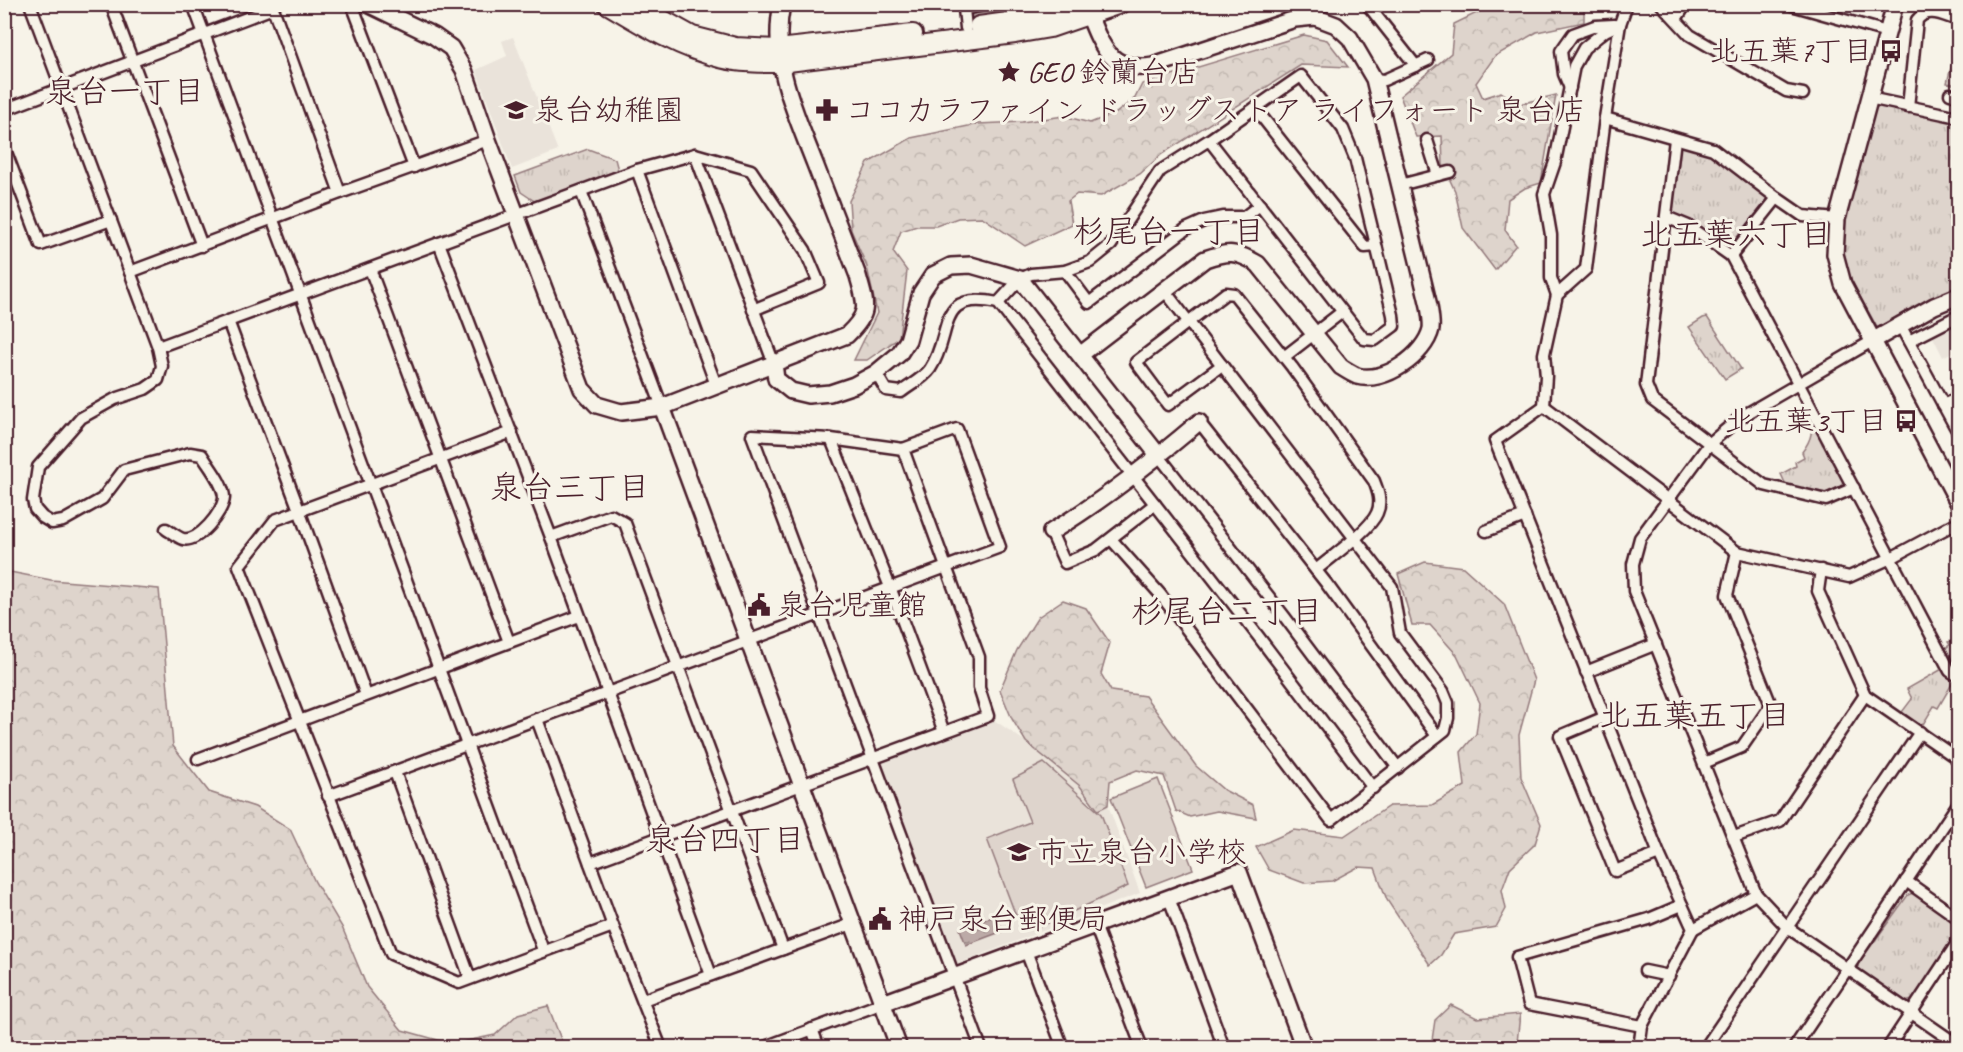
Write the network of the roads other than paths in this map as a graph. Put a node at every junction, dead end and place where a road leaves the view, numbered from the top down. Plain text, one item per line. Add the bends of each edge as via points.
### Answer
1 (30, 4) edge
2 (111, 4) edge
3 (192, 4) edge
4 (352, 4) edge
5 (368, 4) edge
6 (607, 4) edge
7 (634, 4) edge
8 (782, 4) edge
9 (990, 4) edge
10 (1120, 4) edge
11 (1367, 4) edge
12 (1627, 4) edge
13 (1661, 4) edge
14 (1686, 4) edge
15 (1788, 4) edge
16 (1895, 4) edge
17 (1085, 10) edge
18 (1315, 11) edge
19 (1676, 19) junction
20 (1959, 20) edge
21 (1620, 24) junction
22 (966, 28) junction
23 (1887, 32) junction
24 (204, 35) junction
25 (779, 56) junction
26 (1428, 60) dead end
27 (132, 62) junction
28 (1416, 66) junction
29 (1374, 79) junction
30 (62, 88) junction
31 (1570, 88) junction
32 (1803, 94) dead end
33 (1869, 98) junction
34 (1908, 106) junction
35 (1255, 108) junction
36 (4, 110) edge
37 (1605, 117) junction
38 (1959, 117) edge
39 (1675, 139) junction
40 (488, 140) junction
41 (1209, 140) junction
42 (1427, 140) dead end
43 (4, 147) edge
44 (695, 154) junction
45 (414, 167) junction
46 (637, 170) junction
47 (9, 171) edge
48 (1450, 172) dead end
49 (1438, 175) junction
50 (1400, 185) junction
51 (580, 191) junction
52 (340, 193) junction
53 (1777, 198) junction
54 (1260, 205) junction
55 (517, 214) junction
56 (1666, 217) junction
57 (1837, 219) junction
58 (111, 220) junction
59 (272, 220) junction
60 (439, 243) junction
61 (202, 246) junction
62 (1376, 246) junction
63 (1731, 256) junction
64 (370, 268) junction
65 (1065, 271) junction
66 (130, 272) junction
67 (1020, 279) junction
68 (1165, 291) junction
69 (300, 295) junction
70 (1557, 295) junction
71 (1959, 296) edge
72 (998, 303) junction
73 (753, 310) junction
74 (1342, 312) junction
75 (1959, 316) edge
76 (228, 321) junction
77 (1188, 321) junction
78 (1900, 325) junction
79 (1314, 334) junction
80 (1874, 340) junction
81 (1909, 341) junction
82 (158, 347) junction
83 (1080, 355) junction
84 (1284, 357) junction
85 (774, 364) junction
86 (1222, 365) junction
87 (876, 373) junction
88 (716, 385) junction
89 (1799, 385) junction
90 (1959, 398) edge
91 (1943, 405) junction
92 (662, 406) junction
93 (1544, 406) junction
94 (1199, 422) joint
95 (512, 432) junction
96 (1959, 432) edge
97 (831, 439) junction
98 (1710, 443) junction
99 (903, 449) junction
100 (1158, 456) junction
101 (441, 459) junction
102 (1133, 476) junction
103 (369, 485) junction
104 (1854, 488) junction
105 (1668, 500) junction
106 (1959, 502) edge
107 (1155, 504) junction
108 (299, 510) junction
109 (1525, 516) junction
110 (1959, 522) edge
111 (166, 529) dead end
112 (1486, 531) dead end
113 (1051, 532) joint
114 (551, 537) junction
115 (1354, 538) junction
116 (1111, 539) junction
117 (1737, 552) junction
118 (1891, 558) junction
119 (945, 567) junction
120 (1316, 570) junction
121 (1821, 570) junction
122 (890, 587) junction
123 (818, 614) junction
124 (579, 616) junction
125 (748, 640) junction
126 (509, 642) junction
127 (1656, 644) junction
128 (678, 665) junction
129 (437, 669) junction
130 (1586, 672) junction
131 (1959, 676) edge
132 (608, 692) junction
133 (366, 695) junction
134 (1865, 695) junction
135 (1605, 717) junction
136 (537, 719) junction
137 (298, 721) junction
138 (944, 732) junction
139 (1920, 732) junction
140 (1437, 736) junction
141 (466, 745) junction
142 (198, 759) dead end
143 (873, 759) junction
144 (1959, 759) edge
145 (1704, 763) junction
146 (1398, 768) junction
147 (395, 772) junction
148 (802, 784) junction
149 (1373, 788) junction
150 (328, 796) junction
151 (1959, 804) edge
152 (732, 810) junction
153 (661, 836) junction
154 (1734, 837) junction
155 (1659, 854) junction
156 (590, 864) junction
157 (1906, 881) junction
158 (1756, 894) junction
159 (1169, 898) junction
160 (1682, 905) junction
161 (1959, 918) edge
162 (852, 924) junction
163 (1095, 925) junction
164 (613, 926) junction
165 (1787, 927) junction
166 (1693, 929) junction
167 (1957, 948) edge
168 (783, 949) junction
169 (543, 950) junction
170 (1026, 951) junction
171 (1847, 969) junction
172 (1646, 971) dead end
173 (711, 975) junction
174 (1669, 976) junction
175 (955, 977) junction
176 (470, 978) junction
177 (643, 1000) junction
178 (883, 1003) junction
179 (1911, 1012) junction
180 (1642, 1026) junction
181 (812, 1029) junction
182 (1954, 1044) edge
183 (661, 1047) edge
184 (762, 1047) edge
185 (819, 1047) edge
186 (899, 1047) edge
187 (981, 1047) edge
188 (1063, 1047) edge
189 (1142, 1047) edge
190 (1224, 1047) edge
191 (1304, 1047) edge
192 (1639, 1047) edge
193 (1705, 1047) edge
194 (1794, 1047) edge
195 (1888, 1047) edge

1 - 30 street
2 - 27 street
3 - 24 street
4 - 45 street
5 - 40 street via 451,48 464,70
6 - 25 main road via 667,39 719,58 746,62
7 - 25 main road via 692,36
8 - 25 street
9 - 22 street via 964,9
10 - 17 main road
11 - 28 street
12 - 21 street
13 - 19 street
14 - 19 street
15 - 23 street
16 - 23 street
17 - 18 street via 1108,54 1136,69
17 - 22 main road
17 - 25 main road via 1050,28 1015,34
18 - 29 street via 1350,38
19 - 32 street via 1690,35 1786,91
20 - 34 street via 1929,12 1917,20
21 - 31 street via 1584,48 1574,66
21 - 31 street via 1595,26 1573,34 1561,51
21 - 37 street
22 - 25 main road
23 - 33 street
24 - 27 street
24 - 52 street via 273,8
24 - 59 street
25 - 85 street via 785,85 866,305 859,323 847,335
26 - 28 street
27 - 30 street
27 - 61 street
28 - 29 street via 1384,80
29 - 50 street
30 - 36 street
30 - 58 street
31 - 70 street via 1555,162 1544,194 1551,234 1551,278
33 - 34 street
33 - 57 street
34 - 38 street
35 - 41 street
35 - 62 street via 1365,247
35 - 62 street via 1301,76 1343,129 1355,158
37 - 39 street
37 - 70 street via 1586,269
39 - 53 street via 1713,149
39 - 56 street
40 - 45 street
40 - 55 street
41 - 54 street
41 - 65 street via 1160,171 1111,245 1090,262
42 - 49 street
43 - 47 street
44 - 46 street
44 - 73 street
44 - 73 street via 752,170 805,250 819,283
45 - 52 street
46 - 51 street
46 - 88 street
47 - 58 street via 41,245
48 - 49 street
49 - 50 street
50 - 79 street via 1429,306 1431,328 1424,343 1394,370 1376,377 1358,376 1341,367
51 - 55 street
51 - 92 street
52 - 59 street
53 - 57 street via 1803,216
53 - 63 street
54 - 65 street via 1244,217 1223,217 1186,229 1089,303
54 - 74 street
55 - 60 street
55 - 92 street via 582,389 597,405 621,412
56 - 63 street via 1688,225
56 - 98 street via 1646,385 1652,400
57 - 80 street via 1835,254 1843,284
58 - 66 street
59 - 61 street
59 - 69 street
60 - 64 street
60 - 95 street
61 - 66 street
62 - 74 street via 1394,326 1375,340 1364,339
63 - 89 street
64 - 69 street
64 - 101 street
65 - 67 street
66 - 82 street
67 - 72 street
67 - 83 street
67 - 87 street via 971,266 951,266 933,276 921,293 908,340 899,354
68 - 77 street
68 - 79 street via 1205,259 1222,253 1242,254 1258,264
68 - 83 street
69 - 76 street
69 - 103 street
70 - 93 street via 1544,354
71 - 78 street
72 - 87 street via 977,298 960,305 948,317 939,352 929,371 901,392 886,390
72 - 102 street
73 - 85 street
74 - 79 street
75 - 81 street
76 - 82 street
76 - 108 street
77 - 84 street via 1226,293 1234,294
77 - 86 street
77 - 86 street via 1136,363 1168,405
78 - 80 street
78 - 81 street
79 - 84 street
80 - 89 street
80 - 106 street
81 - 91 street
82 - 111 street via 162,366 158,380 81,418 38,467 33,500 42,517 52,522 63,521 102,499 124,470 190,453 202,456 221,486 221,508 194,538 183,539
83 - 100 street
84 - 115 street via 1379,493 1378,513
85 - 87 street via 776,379 791,392 808,395 854,386
85 - 88 street
86 - 115 street
88 - 92 street
89 - 98 street via 1741,417
89 - 104 street
90 - 91 street
91 - 96 street
92 - 125 street
93 - 105 street
93 - 109 street via 1495,441
94 - 100 street
94 - 120 street
95 - 101 street
95 - 114 street
97 - 99 street
97 - 122 street
97 - 123 street via 752,435
98 - 104 street via 1764,485 1826,500
98 - 105 street
99 - 119 street
99 - 119 street via 957,429 1000,547
100 - 102 street
100 - 146 street
101 - 103 street
101 - 126 street
102 - 107 street
102 - 113 street
103 - 108 street
103 - 129 street
104 - 118 street
105 - 117 street
105 - 127 street via 1640,538 1633,564 1634,591
107 - 116 street
107 - 149 street
108 - 133 street
108 - 137 street via 275,520 239,566
109 - 112 street
109 - 130 street
110 - 118 street
113 - 116 street via 1065,563
114 - 124 street
114 - 128 street via 611,515 625,523
115 - 120 street
115 - 140 street via 1392,587 1400,633 1448,703 1445,730
116 - 149 street via 1160,594 1331,820
117 - 121 street
117 - 145 street via 1727,595 1771,705 1742,747
118 - 121 street via 1849,577
118 - 131 street via 1950,671
119 - 122 street
119 - 138 street via 979,657 979,688 988,716
120 - 140 street
121 - 134 street via 1818,591
122 - 123 street
122 - 138 street
123 - 125 street
123 - 143 street
124 - 126 street
124 - 132 street
125 - 128 street
125 - 148 street
126 - 129 street
127 - 130 street
127 - 145 street
128 - 132 street
128 - 152 street
129 - 133 street
129 - 141 street
130 - 135 street
132 - 136 street
132 - 153 street
133 - 137 street
134 - 139 street
134 - 154 street via 1780,820
135 - 155 street
135 - 155 street via 1560,736 1615,871
136 - 141 street
136 - 156 street
137 - 142 street
137 - 150 street
138 - 143 street
139 - 144 street
139 - 165 street
140 - 146 street
141 - 147 street
141 - 169 street
143 - 148 street
143 - 175 street
145 - 154 street
146 - 149 street
147 - 150 street
147 - 176 street
148 - 152 street
148 - 162 street
150 - 176 street via 391,954 459,982
151 - 157 street
152 - 153 street
152 - 168 street
153 - 156 street
153 - 173 street
154 - 158 street
155 - 160 street
156 - 164 street
157 - 161 street
157 - 171 street
158 - 165 street
158 - 166 street
159 - 163 street
159 - 190 street
159 - 191 street via 1239,872
160 - 166 street
160 - 180 street via 1649,919 1516,957 1529,1004
162 - 168 street
162 - 178 street
163 - 170 street
163 - 189 street
164 - 169 street
164 - 177 street
165 - 171 street
165 - 193 street
166 - 174 street
167 - 179 street
168 - 173 street
169 - 176 street
170 - 175 street
170 - 188 street
171 - 179 street
171 - 194 street
172 - 174 street
173 - 177 street
174 - 180 street
175 - 178 street
175 - 187 street
177 - 183 street
178 - 181 street
178 - 186 street
179 - 182 street
179 - 195 street
180 - 192 street
181 - 184 street
181 - 185 street

